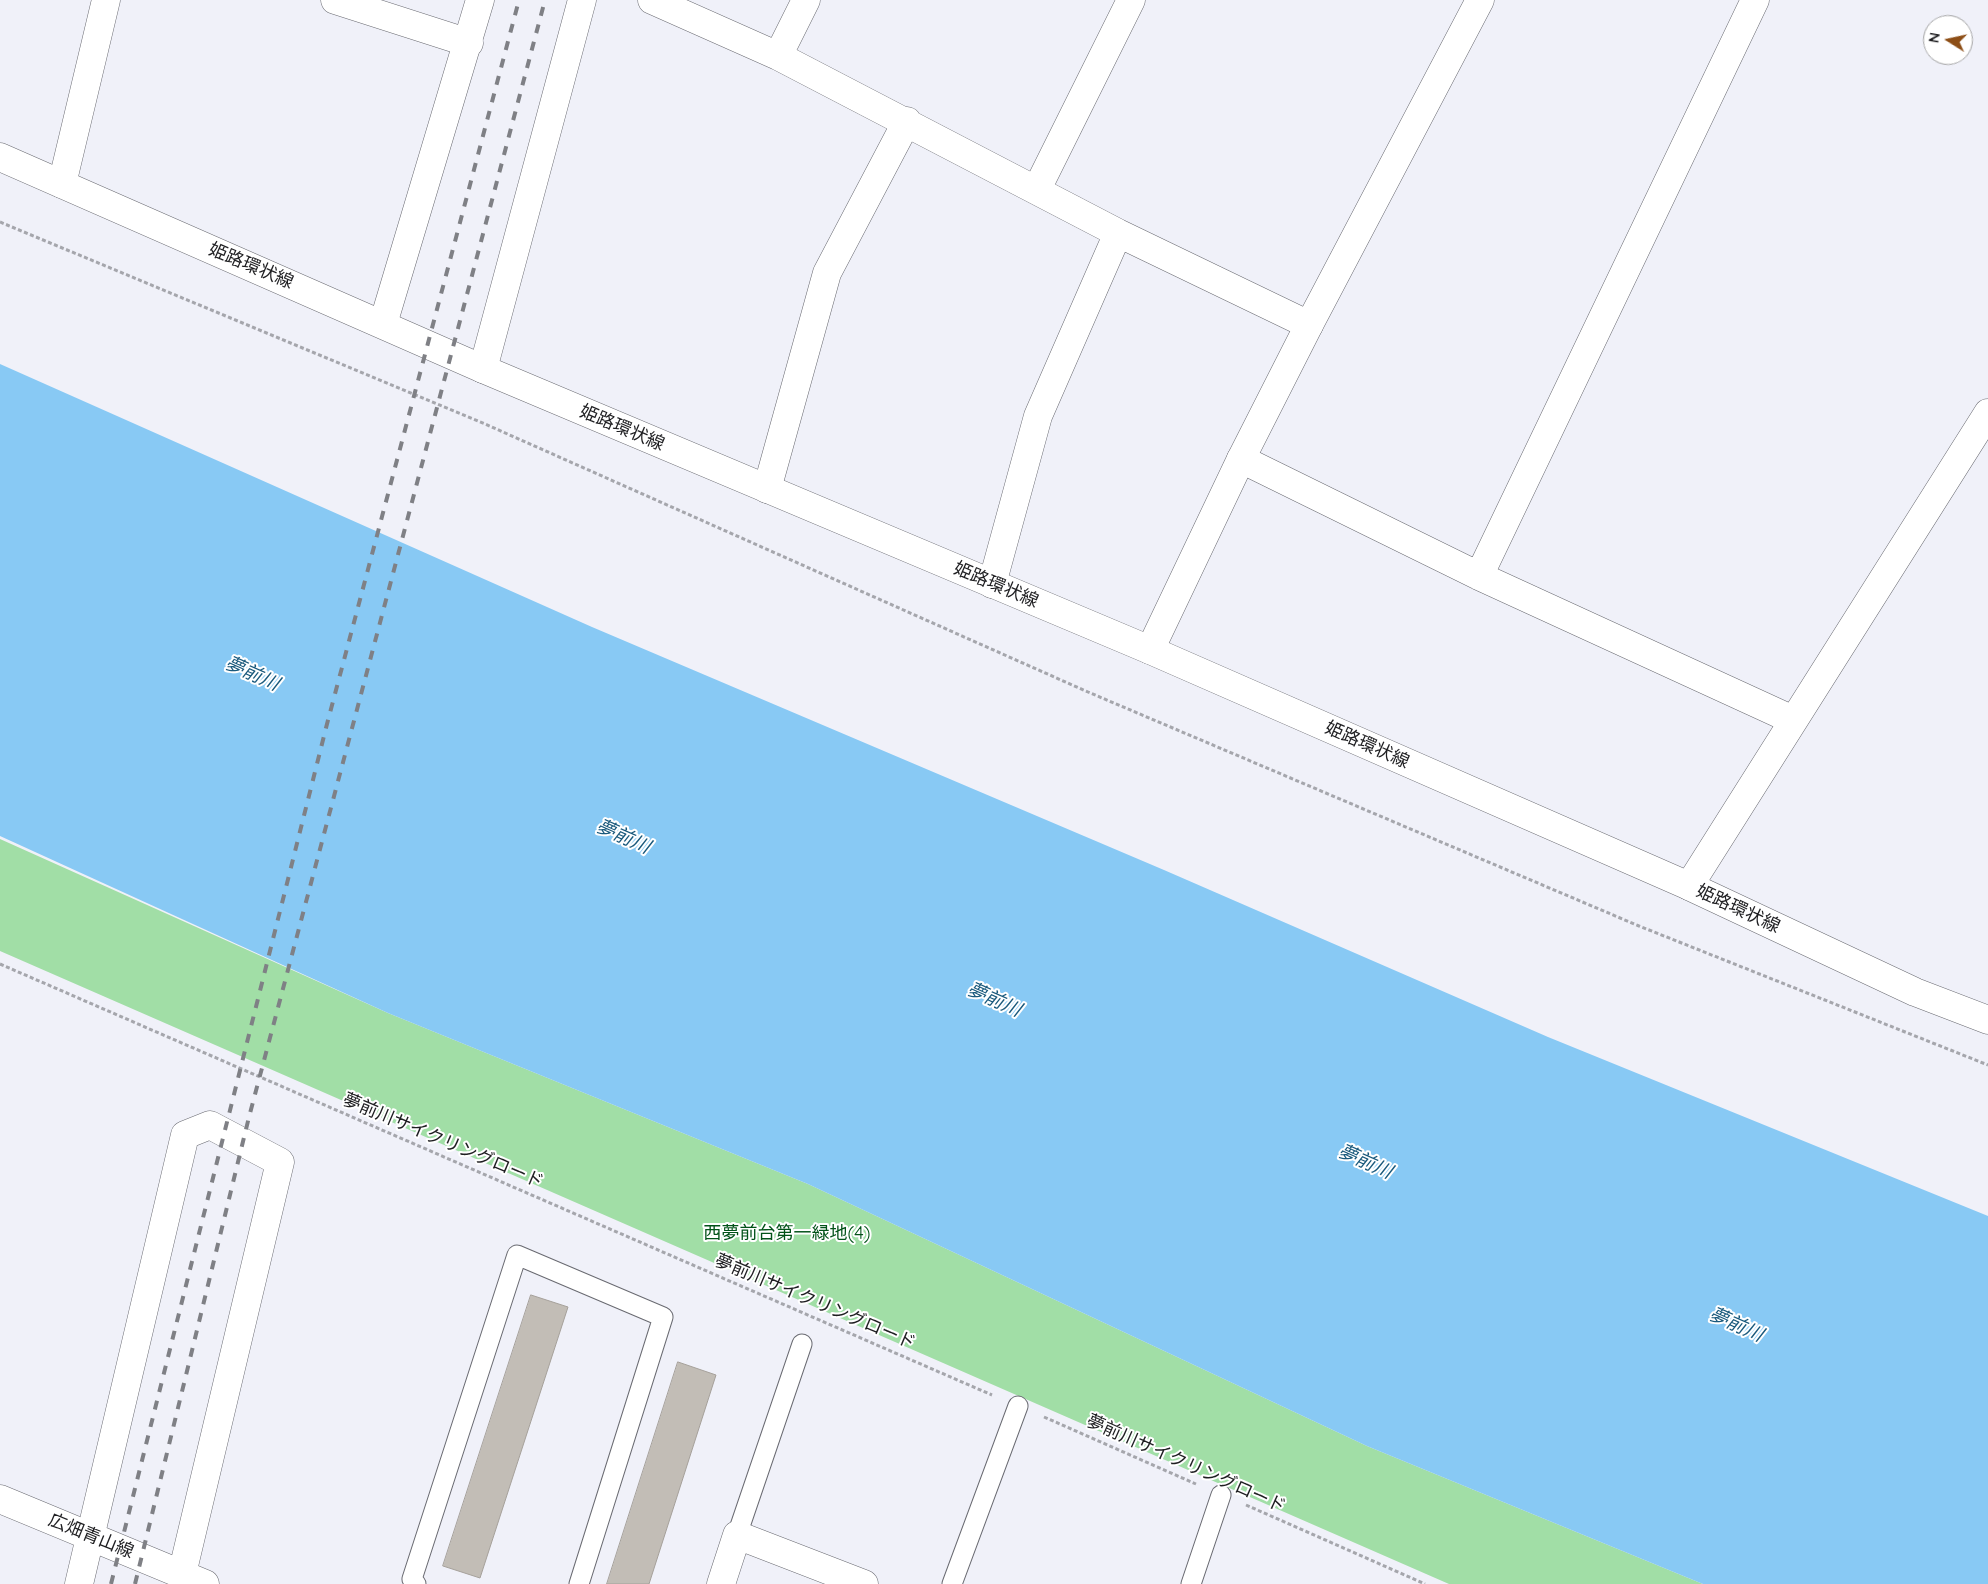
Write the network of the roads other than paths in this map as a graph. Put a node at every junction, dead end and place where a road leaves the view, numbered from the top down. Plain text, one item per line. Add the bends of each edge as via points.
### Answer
1 (106, 0) edge
2 (335, 0) edge
3 (480, 0) edge
4 (582, 0) edge
5 (652, 0) edge
6 (806, 0) edge
7 (1131, 0) edge
8 (1480, 0) edge
9 (1755, 0) edge
10 (469, 43) junction
11 (778, 56) junction
12 (907, 121) junction
13 (0, 157) edge
14 (62, 184) junction
15 (1037, 189) junction
16 (1118, 233) junction
17 (383, 324) junction
18 (1309, 325) junction
19 (483, 368) junction
20 (1988, 413) edge
21 (1241, 459) junction
22 (767, 489) junction
23 (1479, 576) junction
24 (992, 584) junction
25 (1150, 650) junction
26 (1793, 720) junction
27 (1689, 886) junction
28 (1988, 1020) edge
29 (802, 1344) dead end
30 (1018, 1406) road end
31 (1221, 1495) road end
32 (0, 1499) edge
33 (737, 1535) junction
34 (89, 1536) junction
35 (189, 1580) edge
36 (78, 1584) edge
37 (416, 1584) edge
38 (578, 1584) edge
39 (721, 1584) edge
40 (864, 1584) edge
41 (952, 1584) edge
42 (1191, 1584) edge

1 - 14 street
2 - 10 street
3 - 10 street
4 - 19 street
5 - 11 street
6 - 11 street
7 - 15 street
8 - 18 street
9 - 23 street
10 - 17 street
11 - 12 street
12 - 15 street
12 - 22 street via 827,273
13 - 14 street, 姫路環状線
14 - 17 street, 姫路環状線
15 - 16 street
16 - 18 street
16 - 24 street via 1038,416
17 - 19 street, 姫路環状線
18 - 21 street
19 - 22 street, 姫路環状線
20 - 26 street
21 - 23 street
21 - 25 street
22 - 24 street, 姫路環状線
23 - 26 street
24 - 25 street, 姫路環状線
25 - 27 street, 姫路環状線
26 - 27 street
27 - 28 street, 姫路環状線 via 1915,992
29 - 33 lane
30 - 41 lane
31 - 42 lane
32 - 34 street, 広畑青山線
33 - 39 street
33 - 40 street
34 - 35 street, 広畑青山線
34 - 35 street via 185,1135 210,1125 280,1162
34 - 36 street
37 - 38 lane via 412,1580 517,1255 662,1317

